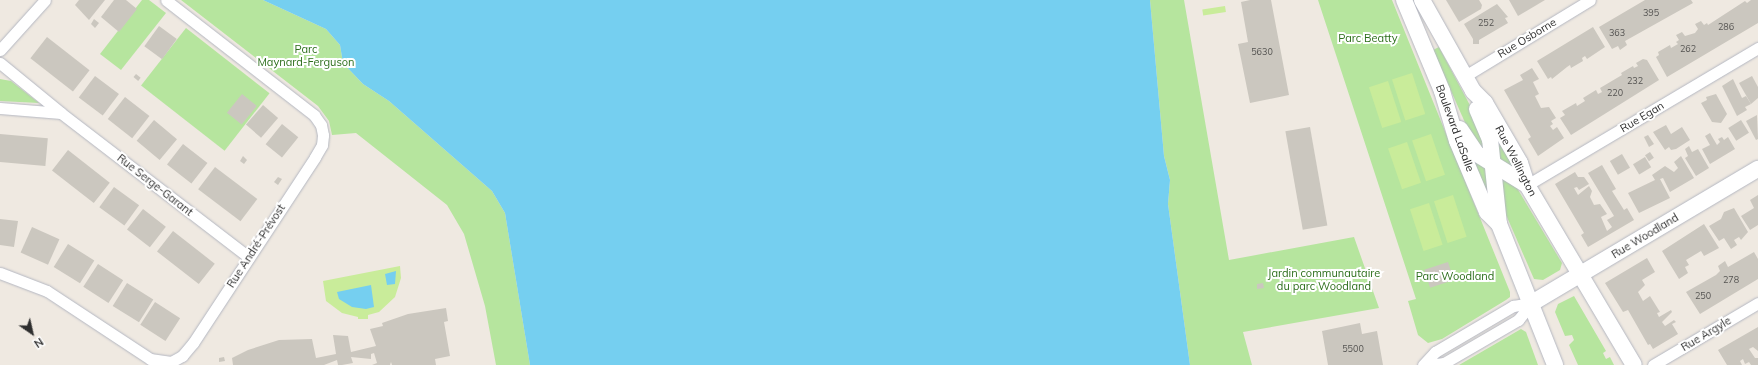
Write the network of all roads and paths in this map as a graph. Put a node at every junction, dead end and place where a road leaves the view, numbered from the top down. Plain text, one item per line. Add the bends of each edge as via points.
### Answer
1 (45, 0) edge
2 (166, 0) edge
3 (1404, 0) edge
4 (1422, 0) edge
5 (1590, 0) edge
6 (1758, 48) edge
7 (0, 50) edge
8 (0, 63) edge
9 (1465, 76) junction
10 (1473, 91) junction
11 (0, 108) edge
12 (61, 113) junction
13 (1453, 120) junction
14 (1491, 162) junction
15 (1758, 169) edge
16 (1527, 185) junction
17 (1499, 224) junction
18 (249, 257) junction
19 (0, 274) edge
20 (1581, 274) junction
21 (1532, 303) junction
22 (1758, 303) edge
23 (1423, 365) edge
24 (1429, 365) edge
25 (1555, 365) edge
26 (1634, 365) edge
27 (1653, 365) edge

1 - 7 street
2 - 18 street, Rue André-Prévost via 309,110 321,125 323,135 320,149
3 - 13 main road, Boulevard LaSalle
4 - 9 main road, Rue Wellington
5 - 9 street, Rue Osborne
6 - 16 street, Rue Egan
8 - 12 street, Rue Serge-Garant
9 - 10 main road, Rue Wellington
10 - 14 main road via 1477,109 1490,138
10 - 16 main road, Rue Wellington via 1485,103 1520,163
11 - 12 street
12 - 18 street, Rue Serge-Garant
13 - 14 main road via 1477,154
13 - 17 main road, Boulevard LaSalle via 1457,141 1487,212
14 - 16 main road
14 - 17 main road
15 - 20 main road, Rue Woodland
16 - 20 main road, Rue Wellington
17 - 21 main road, Boulevard LaSalle
18 - 19 street, Rue André-Prévost via 187,351 177,359 164,363 143,355 47,291
20 - 21 main road, Rue Woodland
20 - 26 main road, Rue Wellington
21 - 23 street, Rue Woodland via 1513,306 1436,352
21 - 24 street, Rue Woodland via 1518,320 1444,363
21 - 25 main road, Boulevard LaSalle
22 - 27 street, Rue Argyle

